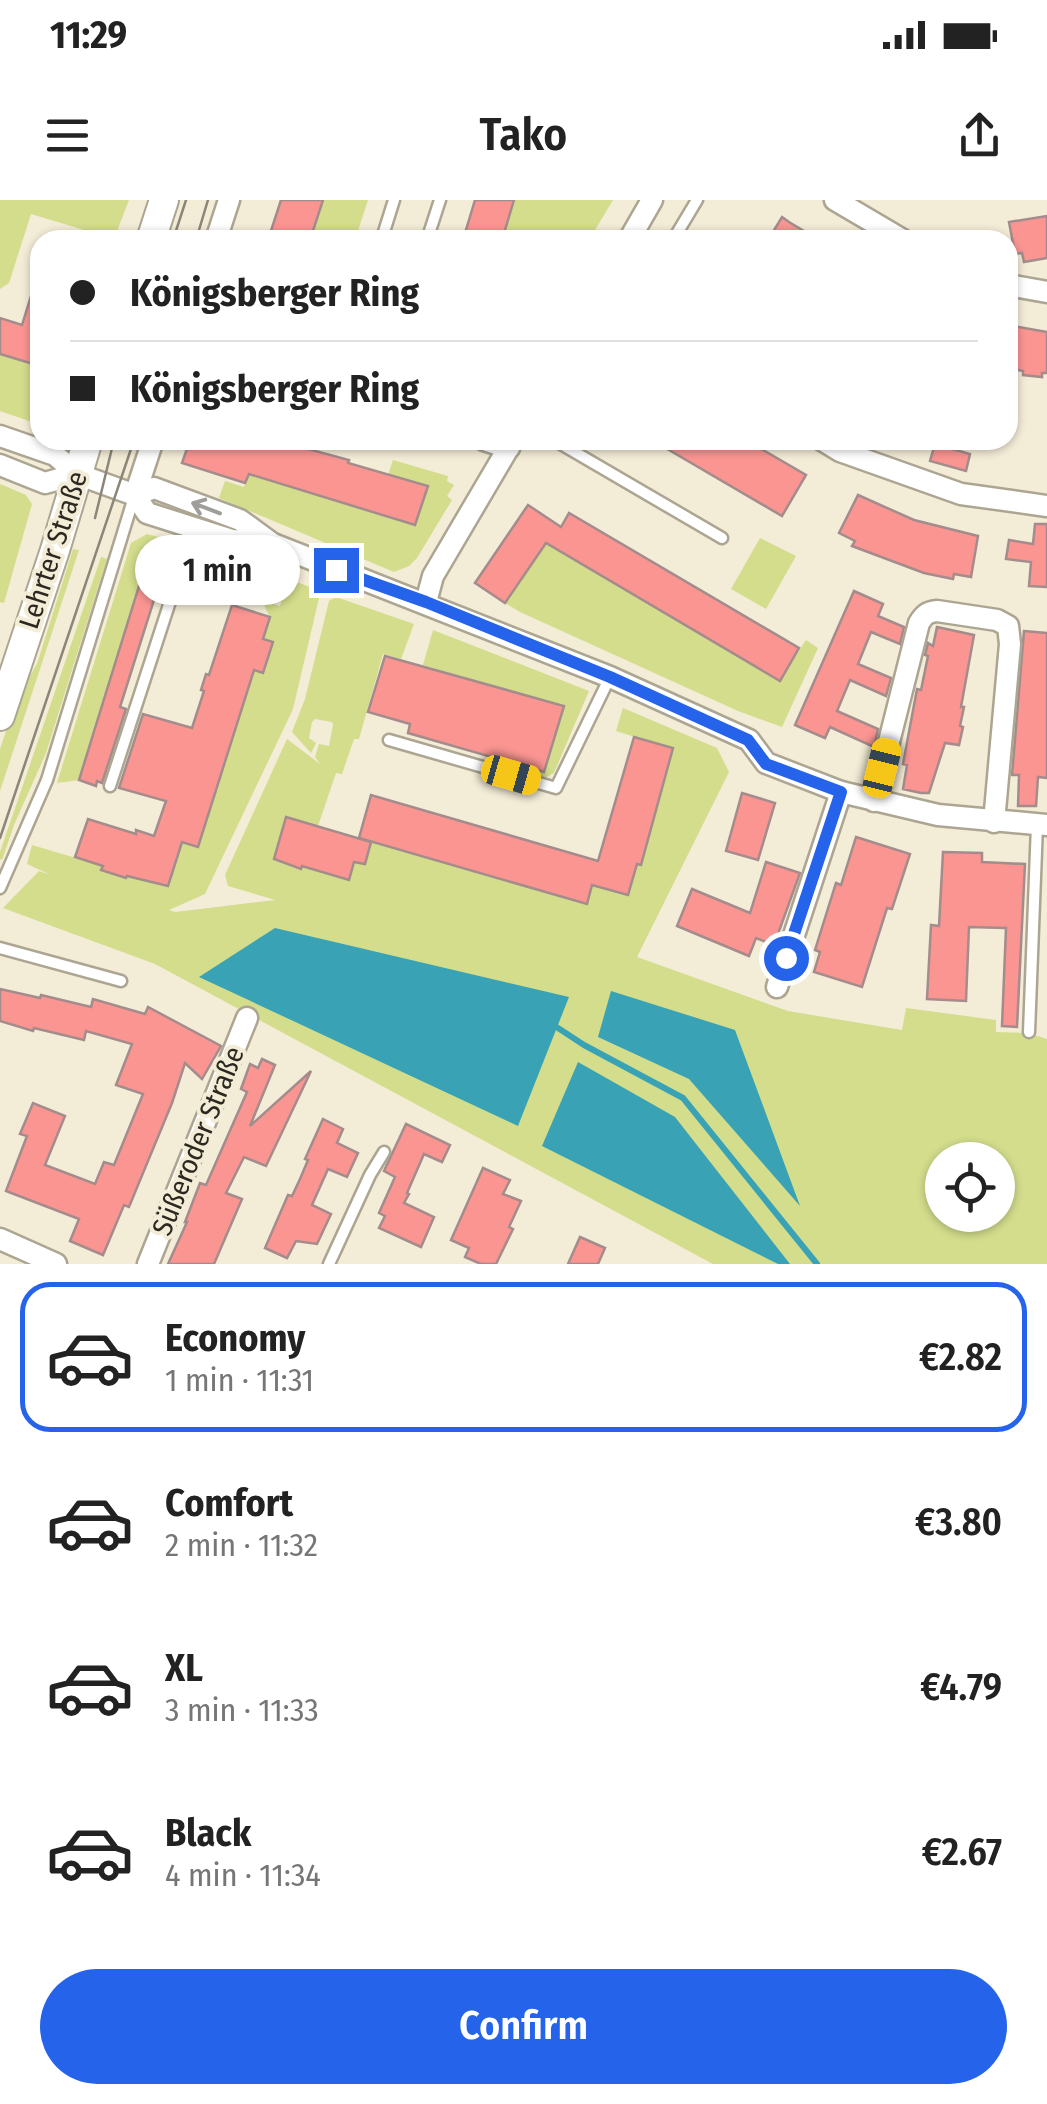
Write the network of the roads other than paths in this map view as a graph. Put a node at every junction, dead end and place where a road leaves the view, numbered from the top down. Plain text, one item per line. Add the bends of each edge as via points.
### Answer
1 (164, 200) edge
2 (228, 200) edge
3 (394, 200) edge
4 (440, 200) edge
5 (652, 200) edge
6 (697, 200) edge
7 (835, 200) edge
8 (155, 230) edge
9 (219, 230) edge
10 (386, 230) edge
11 (430, 230) edge
12 (635, 230) edge
13 (678, 230) edge
14 (886, 230) edge
15 (1018, 287) edge
16 (1047, 292) edge
17 (0, 436) edge
18 (30, 446) edge
19 (41, 450) edge
20 (85, 450) edge
21 (150, 450) edge
22 (507, 450) edge
23 (571, 450) edge
24 (838, 450) edge
25 (0, 465) edge
26 (78, 474) junction
27 (135, 495) junction
28 (1047, 506) edge
29 (722, 538) dead end
30 (273, 544) junction
31 (426, 602) junction
32 (610, 677) junction
33 (0, 716) edge
34 (389, 740) dead end
35 (110, 786) dead end
36 (841, 792) junction
37 (874, 801) junction
38 (994, 822) junction
39 (1042, 825) edge
40 (0, 888) edge
41 (0, 948) edge
42 (121, 981) dead end
43 (777, 988) dead end
44 (247, 1018) dead end
45 (1029, 1032) dead end
46 (384, 1152) dead end
47 (0, 1238) edge
48 (56, 1264) edge
49 (148, 1264) edge
50 (330, 1264) edge

1 - 8 main road
2 - 9 street
3 - 10 lane
4 - 11 lane
5 - 12 street
6 - 13 lane
7 - 14 street
15 - 16 street
17 - 18 street
19 - 26 street
20 - 26 main road, Lehrter Straße
21 - 27 street
22 - 31 street via 433,576
23 - 29 lane
24 - 28 street via 961,494
25 - 26 street via 46,484
26 - 27 street
26 - 33 main road, Lehrter Straße
27 - 30 street via 154,488 166,492 240,520
27 - 40 lane via 47,780
30 - 31 street
30 - 35 lane via 252,597 179,574
31 - 32 street
32 - 34 lane via 556,788
32 - 36 street via 748,740 766,764
36 - 37 street
36 - 43 street
37 - 38 street
37 - 38 street via 922,617 936,612 996,620 1008,626 1010,644
38 - 39 street
39 - 45 lane
41 - 42 lane
44 - 49 street, Süßeroder Straße
46 - 50 lane
47 - 48 street

